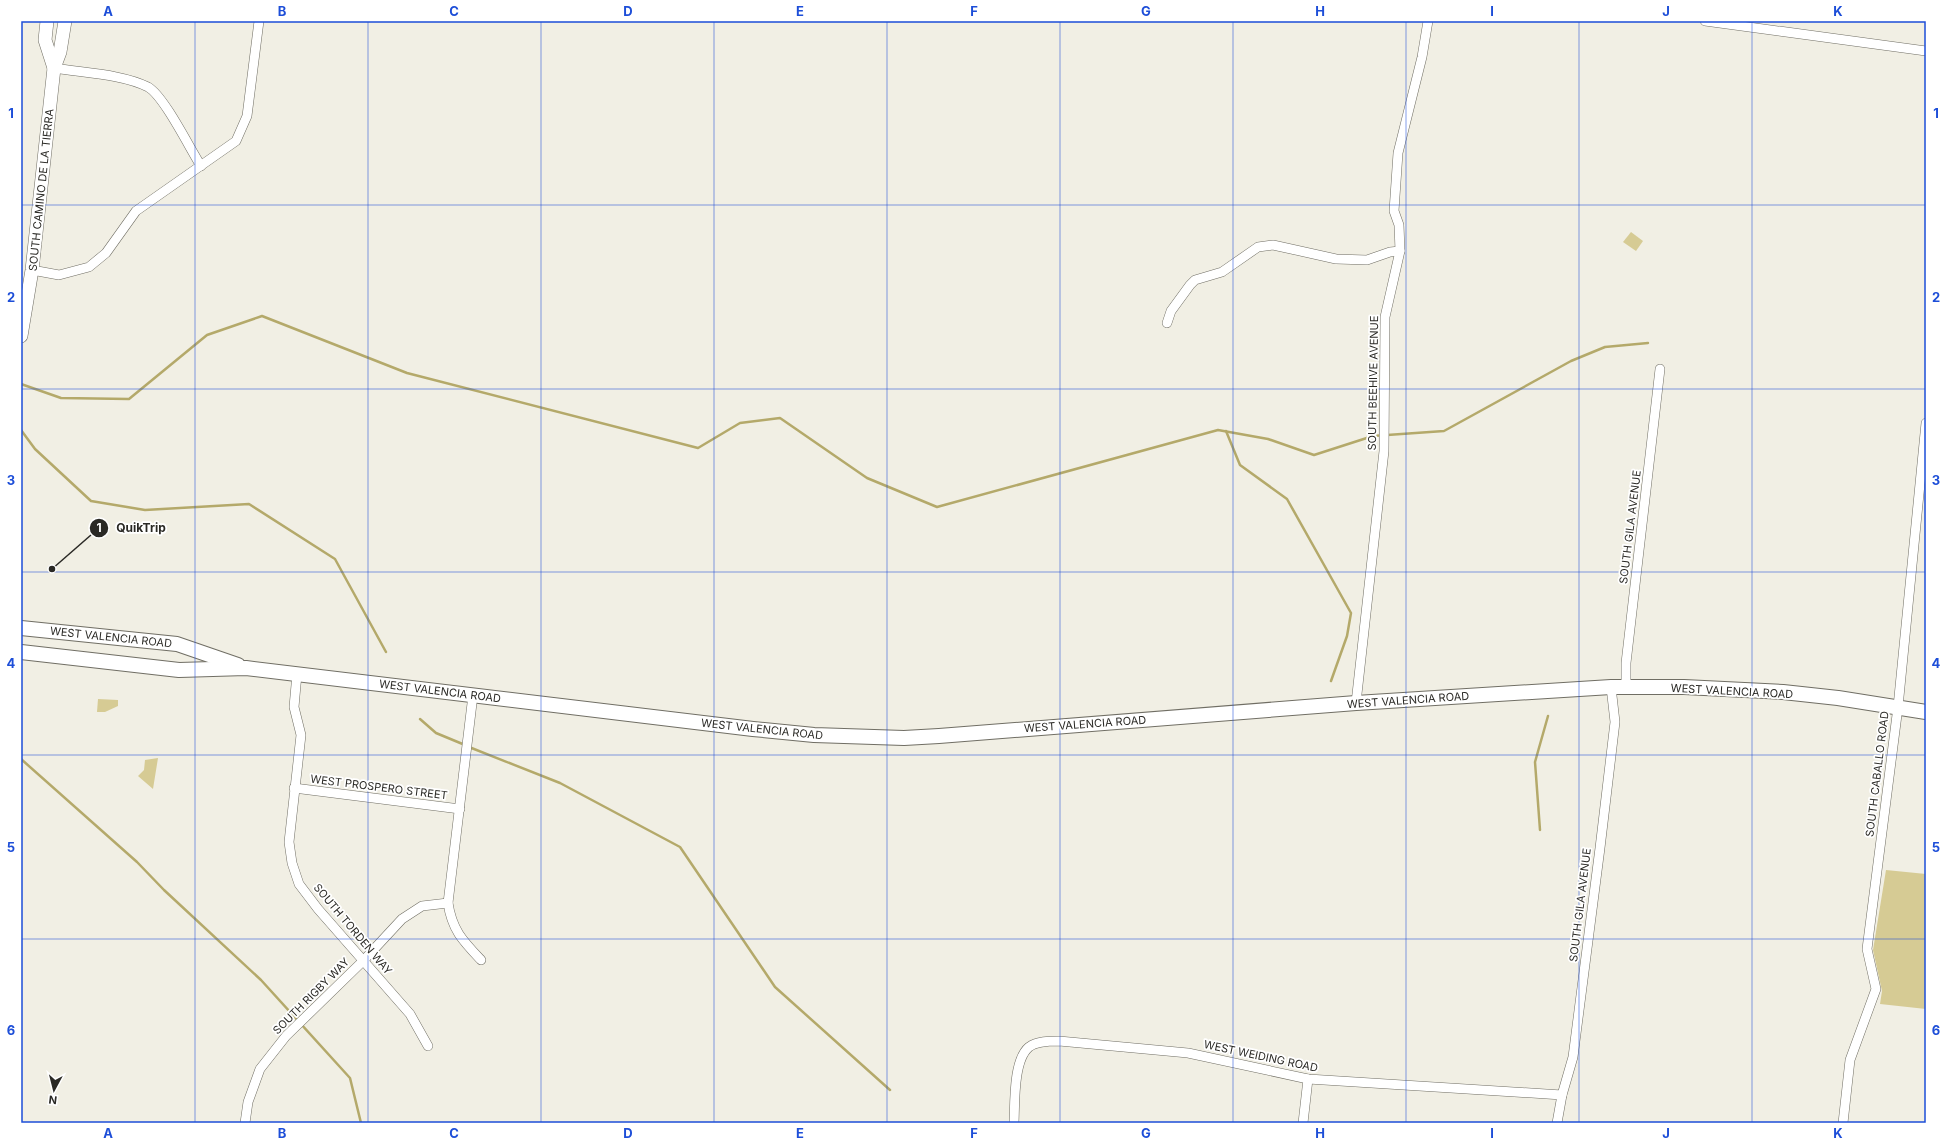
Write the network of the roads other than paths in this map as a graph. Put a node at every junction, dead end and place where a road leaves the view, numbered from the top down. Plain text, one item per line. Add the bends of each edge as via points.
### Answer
1 (47, 21) edge
2 (64, 21) edge
3 (259, 21) edge
4 (1428, 21) edge
5 (1705, 21) edge
6 (1926, 50) edge
7 (54, 68) junction
8 (201, 166) junction
9 (1400, 250) junction
10 (32, 270) junction
11 (1167, 324) dead end
12 (21, 336) edge
13 (1660, 369) dead end
14 (1926, 423) edge
15 (21, 628) edge
16 (21, 652) edge
17 (246, 668) junction
18 (297, 674) junction
19 (1611, 687) junction
20 (1626, 687) junction
21 (473, 695) junction
22 (1356, 703) junction
23 (1898, 707) junction
24 (1926, 712) edge
25 (294, 788) junction
26 (460, 809) junction
27 (448, 903) junction
28 (481, 960) dead end
29 (363, 961) junction
30 (428, 1046) dead end
31 (1308, 1079) junction
32 (1562, 1095) junction
33 (245, 1123) edge
34 (1014, 1123) edge
35 (1303, 1123) edge
36 (1557, 1123) edge
37 (1843, 1123) edge

1 - 7 street, SOUTH CAMINO DE LA TIERRA via 45,40
2 - 7 street, SOUTH CAMINO DE LA TIERRA via 60,52
3 - 8 street via 247,116 236,141
4 - 9 street, SOUTH BEEHIVE AVENUE via 1422,57 1398,153 1394,211 1399,225
5 - 6 street
7 - 8 street via 121,78 148,88 163,103
7 - 10 street, SOUTH CAMINO DE LA TIERRA
8 - 10 street via 136,211 106,253 89,267 59,275
9 - 11 street via 1366,260 1336,259 1273,246 1258,247 1222,272 1195,280 1171,311
9 - 22 street, SOUTH BEEHIVE AVENUE via 1385,317 1384,451
10 - 12 street, SOUTH CAMINO DE LA TIERRA
13 - 20 street, SOUTH GILA AVENUE via 1626,663
14 - 23 street, SOUTH CABALLO ROAD
15 - 17 main road, WEST VALENCIA ROAD via 177,644
16 - 17 main road, WEST VALENCIA ROAD via 179,670
17 - 18 main road, WEST VALENCIA ROAD
18 - 21 main road, WEST VALENCIA ROAD
18 - 25 street, SOUTH TORDEN WAY via 294,707 301,735
19 - 20 main road, WEST VALENCIA ROAD
19 - 22 main road, WEST VALENCIA ROAD
19 - 32 street, SOUTH GILA AVENUE via 1615,722 1601,841 1573,1057
20 - 23 main road, WEST VALENCIA ROAD via 1776,692
21 - 22 main road, WEST VALENCIA ROAD via 795,733 904,738
21 - 26 street
23 - 24 main road, WEST VALENCIA ROAD
23 - 37 street, SOUTH CABALLO ROAD via 1867,949 1876,989 1850,1060
25 - 26 street, WEST PROSPERO STREET
25 - 29 street, SOUTH TORDEN WAY via 289,842 299,884
26 - 27 street
27 - 28 street via 450,919 459,936
27 - 29 street, SOUTH RIGBY WAY via 422,906 402,919
29 - 30 street, SOUTH TORDEN WAY via 410,1014
29 - 33 street, SOUTH RIGBY WAY via 286,1036 260,1069 248,1102
31 - 32 street, WEST WEIDING ROAD
31 - 34 street, WEST WEIDING ROAD via 1175,1051 1059,1040 1044,1042 1029,1047 1018,1067
31 - 35 street
32 - 36 street, SOUTH GILA AVENUE

